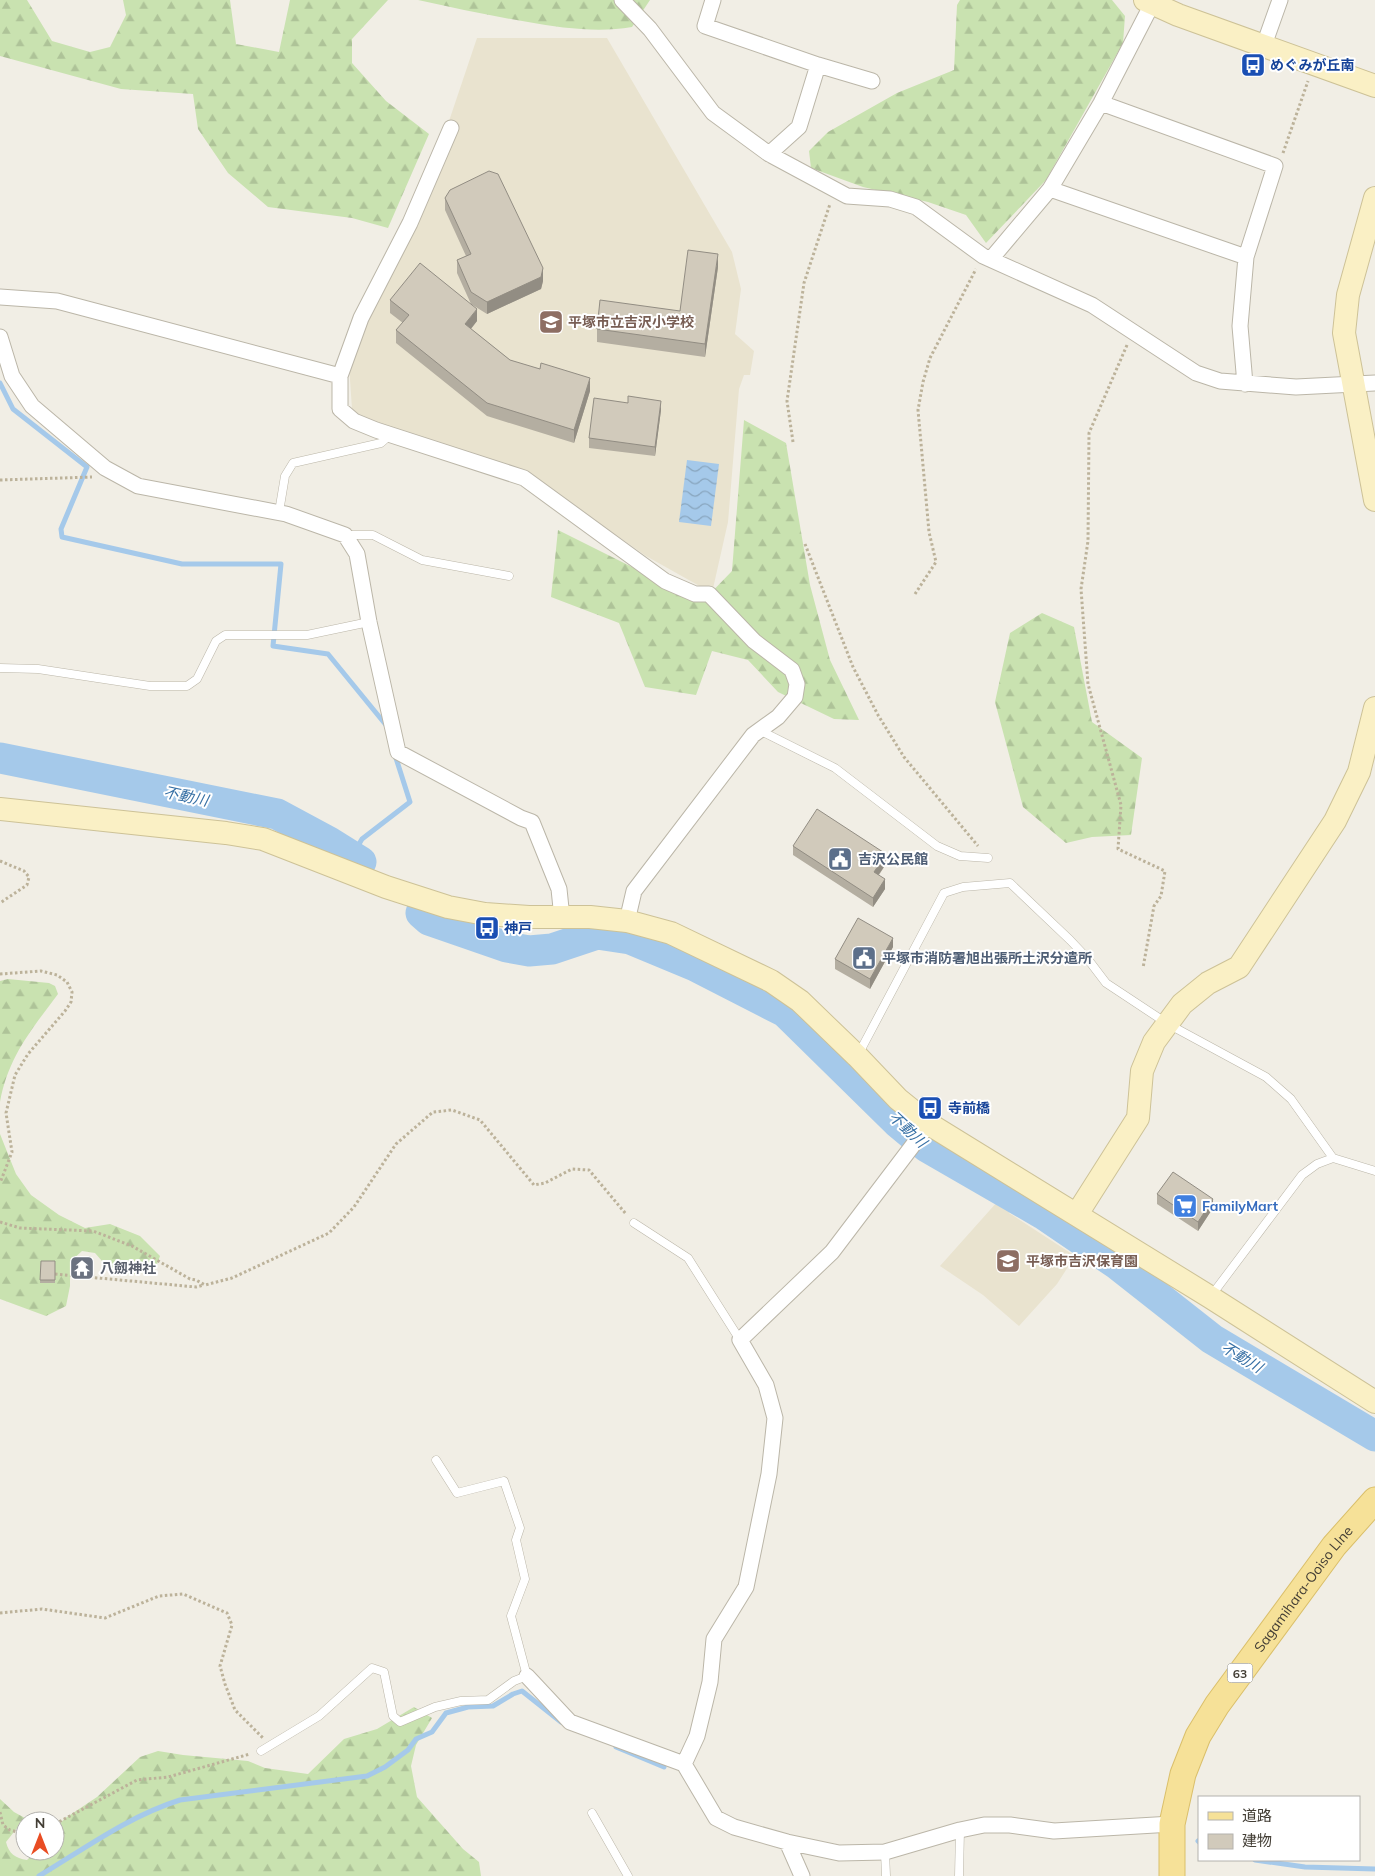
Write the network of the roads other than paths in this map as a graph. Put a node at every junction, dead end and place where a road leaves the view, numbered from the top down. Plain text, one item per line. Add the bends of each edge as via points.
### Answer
1 (622, 0) edge
2 (713, 0) edge
3 (1280, 0) edge
4 (1149, 2) edge
5 (1264, 45) junction
6 (818, 65) junction
7 (872, 81) dead end
8 (1375, 86) edge
9 (1101, 103) junction
10 (451, 128) dead end
11 (769, 154) junction
12 (1050, 189) junction
13 (1375, 198) edge
14 (1246, 257) junction
15 (987, 258) junction
16 (0, 297) edge
17 (0, 337) edge
18 (340, 376) junction
19 (1245, 384) junction
20 (1365, 384) edge
21 (390, 435) junction
22 (1375, 500) edge
23 (279, 512) junction
24 (345, 535) junction
25 (510, 576) dead end
26 (369, 622) junction
27 (0, 668) edge
28 (1375, 708) edge
29 (758, 730) junction
30 (0, 809) edge
31 (988, 858) road end
32 (562, 918) junction
33 (627, 921) junction
34 (1168, 1024) junction
35 (857, 1056) junction
36 (929, 1124) junction
37 (1333, 1158) junction
38 (1375, 1171) edge
39 (1077, 1214) junction
40 (634, 1223) road end
41 (1210, 1297) junction
42 (740, 1340) junction
43 (1375, 1402) edge
44 (436, 1460) dead end
45 (1375, 1500) edge
46 (527, 1676) junction
47 (261, 1751) road end
48 (684, 1764) junction
49 (592, 1813) dead end
50 (1172, 1824) junction
51 (960, 1830) junction
52 (787, 1842) junction
53 (885, 1852) junction
54 (628, 1876) edge
55 (802, 1876) edge
56 (886, 1876) edge
57 (958, 1876) edge
58 (1172, 1876) edge

1 - 11 street via 650,29 713,113
2 - 6 street via 706,26
3 - 5 street
4 - 5 street
4 - 9 street
5 - 8 street
6 - 7 street
6 - 11 street via 799,128
9 - 12 street
9 - 14 street via 1275,166
10 - 18 street via 410,223 361,318
11 - 15 street via 847,196 890,199 916,207
12 - 14 street
12 - 15 street
13 - 20 street via 1348,295 1344,333
14 - 19 street via 1240,326
15 - 19 street via 1092,305 1196,373 1220,382
16 - 18 street via 57,301
17 - 23 street via 12,376 32,406 105,468 138,486
18 - 21 street via 340,409 354,421
19 - 20 street via 1296,387
20 - 22 street
21 - 23 lane via 381,442 293,463 285,476
21 - 29 street via 524,478 665,581 694,594 709,594 754,641 792,670 797,684 795,697 778,717
23 - 24 street
24 - 25 lane via 373,535 422,560
24 - 26 street via 357,554
26 - 27 lane via 307,636 225,635 216,641 197,679 187,686 150,686 38,669
26 - 32 street via 398,752 532,822 559,889
28 - 34 street via 1359,772 1335,821 1239,967 1208,983 1182,1004
29 - 31 lane via 835,768 937,846 960,856
29 - 33 street via 634,891
30 - 32 street via 263,839 386,887 448,907 485,914
32 - 33 street
33 - 35 street via 671,933 771,982 800,1001
34 - 35 lane via 1106,983 1070,940 1010,884 963,887 944,893
34 - 37 lane via 1266,1077 1291,1099
34 - 39 street via 1154,1042 1142,1071 1138,1118
35 - 36 street
36 - 39 street
36 - 42 street via 832,1252
37 - 38 lane
37 - 41 lane via 1316,1164 1302,1175
39 - 41 street
40 - 42 lane via 688,1258
41 - 43 street
42 - 48 street via 766,1386 775,1418 769,1474 746,1587 714,1639 710,1682 697,1736
44 - 46 lane via 457,1493 504,1481 520,1528 516,1540 525,1579 511,1616
45 - 50 main road, Sagamihara-Ooiso LIne / 63 via 1334,1546 1217,1705 1198,1736 1183,1774
46 - 47 lane via 514,1681 488,1700 461,1701 435,1707 400,1722 393,1716 384,1672 372,1668 319,1716
46 - 48 street via 570,1722
48 - 52 street via 716,1818 734,1827
49 - 54 lane
50 - 51 street via 1054,1831 984,1825
50 - 58 main road, Sagamihara-Ooiso LIne / 63
51 - 53 street
51 - 57 lane
52 - 53 street via 839,1853
52 - 55 street
53 - 56 lane

